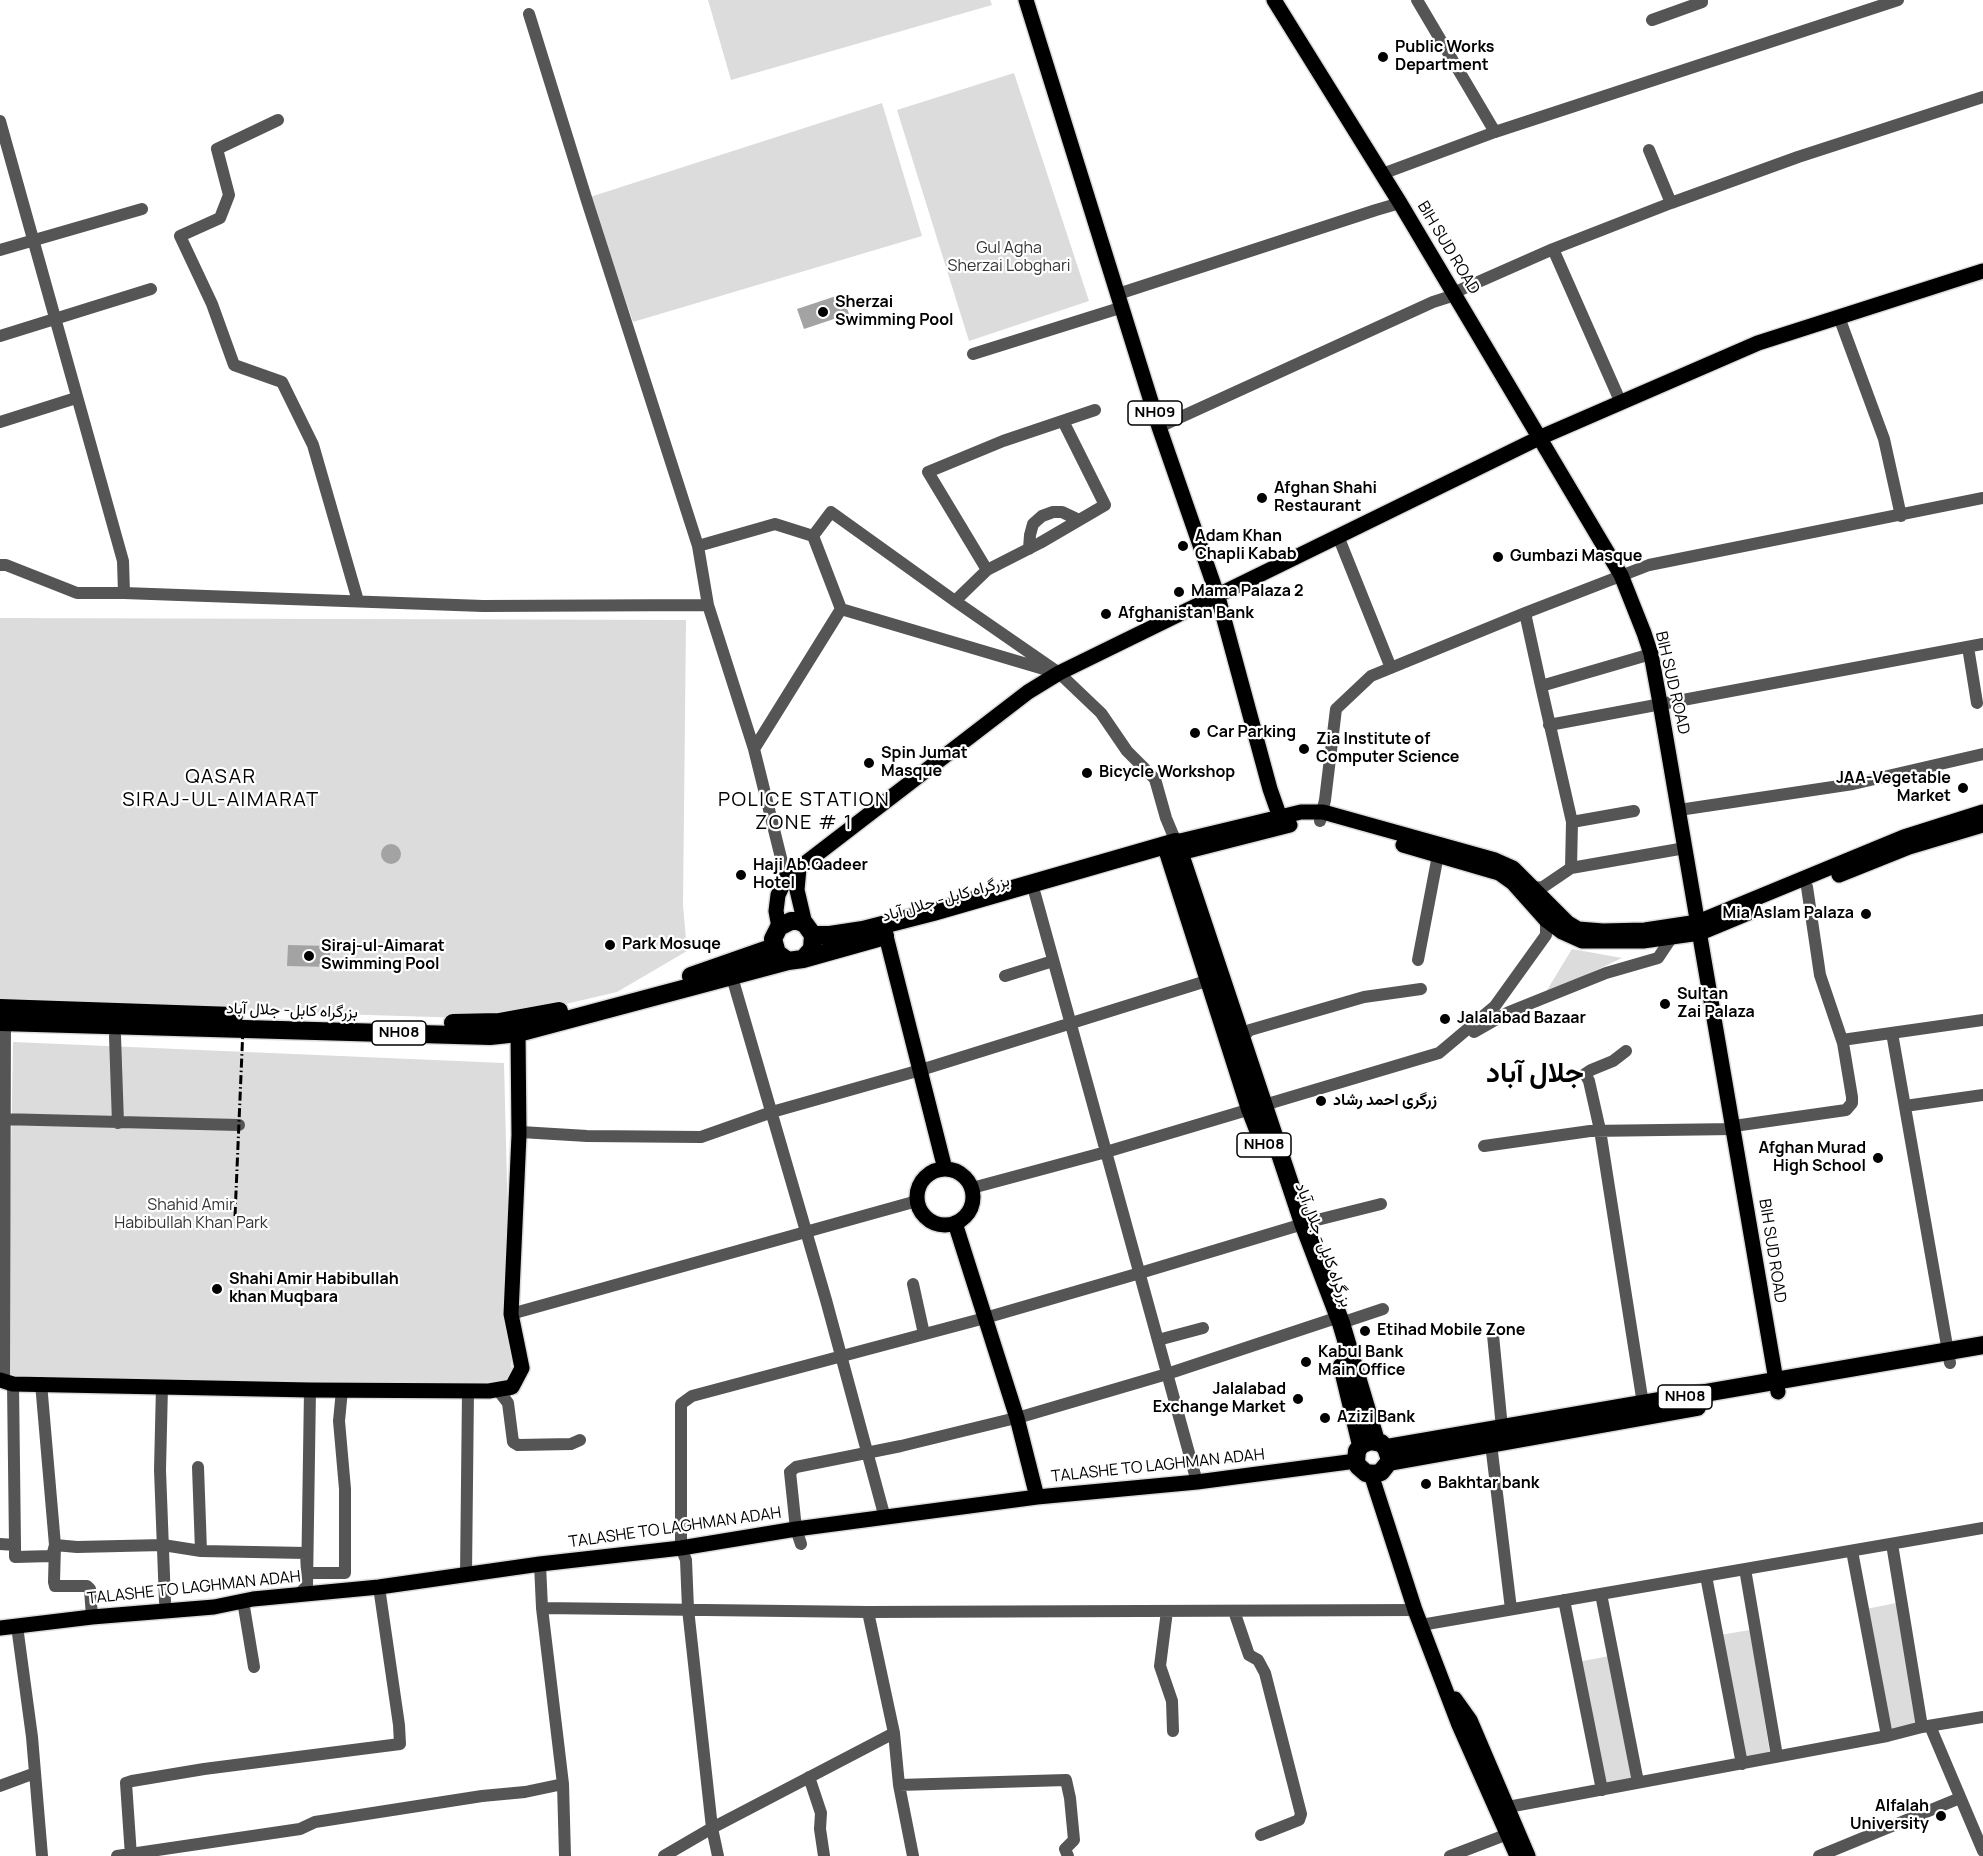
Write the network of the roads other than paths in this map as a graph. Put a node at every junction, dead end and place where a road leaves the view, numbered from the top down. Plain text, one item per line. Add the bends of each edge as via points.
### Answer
1 (1026, 0) edge
2 (1274, 0) edge
3 (1417, 0) edge
4 (1702, 0) edge
5 (1898, 0) edge
6 (529, 14) dead end
7 (1652, 20) dead end
8 (1983, 97) edge
9 (278, 120) dead end
10 (0, 121) edge
11 (1495, 132) junction
12 (1649, 150) dead end
13 (1382, 174) junction
14 (1671, 203) junction
15 (1400, 204) junction
16 (142, 209) dead end
17 (33, 240) junction
18 (1553, 249) junction
19 (0, 250) edge
20 (1983, 271) edge
21 (151, 289) dead end
22 (1455, 295) junction
23 (1120, 301) junction
24 (1839, 317) junction
25 (55, 320) junction
26 (0, 336) edge
27 (973, 354) dead end
28 (76, 398) junction
29 (1622, 404) junction
30 (1095, 410) dead end
31 (1063, 421) junction
32 (0, 422) edge
33 (1159, 427) junction
34 (1539, 438) junction
35 (1983, 498) edge
36 (1901, 516) junction
37 (1079, 520) junction
38 (813, 536) junction
39 (1338, 536) junction
40 (698, 546) junction
41 (1029, 549) junction
42 (0, 565) edge
43 (987, 570) junction
44 (1621, 575) junction
45 (124, 592) junction
46 (1218, 597) junction
47 (358, 601) junction
48 (955, 602) junction
49 (708, 606) junction
50 (841, 609) junction
51 (1525, 613) junction
52 (1983, 644) edge
53 (1968, 647) junction
54 (1651, 654) junction
55 (1391, 668) junction
56 (1059, 673) junction
57 (1540, 686) junction
58 (1660, 703) junction
59 (1977, 703) dead end
60 (1549, 725) junction
61 (754, 749) junction
62 (1983, 753) edge
63 (1679, 810) junction
64 (1634, 811) dead end
65 (1983, 812) edge
66 (1321, 816) junction
67 (1281, 822) junction
68 (1572, 822) junction
69 (1983, 825) edge
70 (1685, 848) junction
71 (1173, 849) junction
72 (1438, 855) junction
73 (799, 868) junction
74 (1571, 868) junction
75 (786, 878) junction
76 (1807, 887) junction
77 (1533, 888) junction
78 (1035, 894) junction
79 (1550, 915) junction
80 (779, 927) junction
81 (1699, 928) junction
82 (809, 930) junction
83 (886, 936) junction
84 (1672, 937) junction
85 (774, 947) junction
86 (795, 960) junction
87 (1418, 960) dead end
88 (1053, 961) junction
89 (1005, 976) dead end
90 (732, 977) junction
91 (1214, 978) junction
92 (1421, 989) dead end
93 (2, 1015) edge
94 (1983, 1020) edge
95 (1071, 1024) junction
96 (1892, 1033) junction
97 (518, 1034) junction
98 (115, 1035) dead end
99 (1240, 1038) junction
100 (1843, 1043) junction
101 (1626, 1051) dead end
102 (1439, 1053) junction
103 (920, 1070) junction
104 (1983, 1095) edge
105 (1905, 1106) junction
106 (1256, 1107) junction
107 (772, 1112) junction
108 (2, 1119) edge
109 (118, 1123) junction
110 (239, 1125) dead end
111 (1734, 1129) junction
112 (1600, 1130) junction
113 (519, 1135) junction
114 (1484, 1146) dead end
115 (1106, 1152) junction
116 (945, 1169) junction
117 (972, 1188) junction
118 (917, 1201) junction
119 (1381, 1204) dead end
120 (955, 1223) junction
121 (1299, 1225) junction
122 (807, 1233) junction
123 (1140, 1273) junction
124 (913, 1284) dead end
125 (1383, 1309) dead end
126 (511, 1314) junction
127 (985, 1318) junction
128 (1337, 1320) junction
129 (1203, 1328) dead end
130 (924, 1334) junction
131 (1493, 1335) dead end
132 (1158, 1340) junction
133 (1983, 1345) edge
134 (842, 1356) junction
135 (1949, 1357) junction
136 (1983, 1357) edge
137 (1167, 1374) junction
138 (6, 1381) edge
139 (41, 1383) junction
140 (162, 1386) junction
141 (512, 1387) junction
142 (1777, 1387) junction
143 (310, 1390) junction
144 (342, 1390) junction
145 (468, 1390) junction
146 (1643, 1404) junction
147 (1017, 1418) junction
148 (1502, 1428) junction
149 (580, 1440) dead end
150 (1491, 1444) junction
151 (1373, 1451) junction
152 (866, 1452) junction
153 (198, 1467) dead end
154 (1371, 1474) joint
155 (1197, 1482) junction
156 (1036, 1497) junction
157 (885, 1518) junction
158 (1983, 1528) edge
159 (796, 1529) junction
160 (0, 1544) edge
161 (801, 1544) dead end
162 (1892, 1544) junction
163 (15, 1545) junction
164 (56, 1545) junction
165 (163, 1545) junction
166 (681, 1548) junction
167 (201, 1551) junction
168 (1852, 1551) junction
169 (306, 1553) junction
170 (540, 1564) junction
171 (1745, 1569) junction
172 (466, 1575) junction
173 (1706, 1575) junction
174 (379, 1587) junction
175 (1601, 1594) junction
176 (298, 1595) junction
177 (1564, 1600) junction
178 (243, 1601) junction
179 (165, 1602) dead end
180 (542, 1608) junction
181 (688, 1609) junction
182 (1511, 1609) junction
183 (1415, 1610) junction
184 (1167, 1611) junction
185 (1234, 1611) junction
186 (868, 1612) junction
187 (92, 1617) junction
188 (1421, 1625) junction
189 (17, 1626) junction
190 (0, 1628) edge
191 (254, 1667) dead end
192 (1446, 1687) junction
193 (1983, 1718) edge
194 (1926, 1726) junction
195 (1173, 1731) dead end
196 (894, 1733) junction
197 (1887, 1737) junction
198 (1777, 1756) junction
199 (1742, 1764) junction
200 (35, 1773) junction
201 (809, 1778) junction
202 (1638, 1782) junction
203 (563, 1784) junction
204 (899, 1785) junction
205 (0, 1786) edge
206 (1602, 1790) junction
207 (1959, 1798) junction
208 (1508, 1807) junction
209 (712, 1828) junction
210 (1508, 1833) junction
211 (1261, 1835) dead end
212 (1983, 1851) edge
213 (131, 1855) edge
214 (42, 1856) edge
215 (117, 1856) edge
216 (565, 1856) edge
217 (664, 1856) edge
218 (717, 1856) edge
219 (824, 1856) edge
220 (913, 1856) edge
221 (1068, 1856) edge
222 (1450, 1856) edge
223 (1517, 1856) edge
224 (1528, 1856) edge
225 (1819, 1856) edge

1 - 23 main road, NH09
2 - 13 main road, BIH SUD ROAD
3 - 11 street
4 - 7 street
5 - 11 street
6 - 40 street
8 - 14 street
9 - 47 street via 218,148 229,195 220,218 180,236 212,304 234,364 282,382 313,445
10 - 17 street
11 - 13 street
12 - 14 street
13 - 15 main road, BIH SUD ROAD
14 - 18 street
15 - 22 main road, BIH SUD ROAD
15 - 23 street
16 - 17 street
17 - 19 street
17 - 25 street
18 - 22 street
18 - 29 street
20 - 24 main road
21 - 25 street
22 - 33 street
22 - 34 main road, BIH SUD ROAD
23 - 27 street
23 - 33 main road, NH09
24 - 29 main road via 1758,343
24 - 36 street via 1884,439
25 - 26 street
25 - 28 street
28 - 32 street
28 - 45 street via 123,561
29 - 34 main road
30 - 31 street
31 - 37 street via 1105,505
31 - 43 street via 928,472
33 - 46 main road, NH09
34 - 39 main road
34 - 44 main road, BIH SUD ROAD
35 - 36 street
36 - 44 street via 1648,566
37 - 41 street
37 - 41 street via 1062,512 1042,516 1033,524
38 - 40 street via 775,524
38 - 48 street via 831,512
38 - 50 street
39 - 46 main road
39 - 55 street
40 - 49 street
41 - 43 street
42 - 45 street via 77,593
43 - 48 street
44 - 51 street
44 - 54 main road, BIH SUD ROAD
45 - 47 street
46 - 56 main road
46 - 67 main road, NH09
47 - 49 street via 483,606
48 - 56 street
49 - 61 street
50 - 56 street
50 - 61 street
51 - 55 street
51 - 57 street
52 - 53 street
53 - 58 street
53 - 59 street
54 - 57 street
54 - 58 main road, BIH SUD ROAD
55 - 66 street via 1371,676 1336,710
56 - 71 street via 1101,713 1127,751 1155,779 1166,818 1164,837
56 - 73 main road via 1028,692
57 - 60 street
58 - 60 street
58 - 63 main road, BIH SUD ROAD
60 - 68 street
61 - 75 street
62 - 63 street via 1853,783
63 - 70 main road, BIH SUD ROAD
64 - 68 street
65 - 81 main road via 1904,837
66 - 67 main road via 1301,812
66 - 72 main road
66 - 77 main road via 1495,860 1513,868
67 - 71 main road
68 - 74 street
69 - 76 main road via 1909,847
70 - 74 street
70 - 81 main road, BIH SUD ROAD
71 - 78 highway, بزرگراه کابل- جلال آباد / NH08
71 - 82 highway via 863,930 830,935
71 - 91 highway, بزرگراه کابل- جلال آباد / NH08
72 - 79 main road via 1498,873
72 - 87 street
73 - 75 main road
73 - 82 main road via 797,890
74 - 77 street
75 - 80 main road via 778,895
76 - 81 main road
76 - 100 street via 1820,975
77 - 79 main road
78 - 83 highway, بزرگراه کابل- جلال آباد / NH08
78 - 88 street
79 - 81 main road via 1591,931
79 - 84 main road via 1562,932 1582,941
79 - 102 street via 1546,935 1495,1006
80 - 82 highway via 791,921
80 - 85 highway
81 - 84 main road
81 - 111 main road, BIH SUD ROAD
82 - 86 highway via 812,949
83 - 86 highway, بزرگراه کابل- جلال آباد / NH08
83 - 103 main road
84 - 102 street via 1658,958 1509,1012
85 - 86 highway via 777,953
85 - 93 highway, بزرگراه کابل- جلال آباد / NH08 via 703,973 499,1022
86 - 90 highway, بزرگراه کابل- جلال آباد / NH08
88 - 89 street
88 - 95 street
90 - 97 highway, بزرگراه کابل- جلال آباد / NH08
90 - 107 street
91 - 95 street
91 - 99 highway, بزرگراه کابل- جلال آباد / NH08
91 - 106 highway, بزرگراه کابل- جلال آباد / NH08
92 - 99 street via 1364,997 1250,1030
93 - 97 highway, بزرگراه کابل- جلال آباد / NH08 via 490,1036
93 - 108 street
94 - 96 street
95 - 103 street
95 - 115 street
96 - 100 street via 1842,1040
96 - 105 street
97 - 113 main road
98 - 109 street
99 - 106 highway, بزرگراه کابل- جلال آباد / NH08
100 - 111 street via 1852,1097 1846,1110
101 - 112 street via 1585,1074
102 - 106 street
103 - 107 street
103 - 116 main road
104 - 105 street
105 - 135 street
106 - 115 street
106 - 121 highway, بزرگراه کابل- جلال آباد / NH08
107 - 113 street via 701,1137 521,1132
107 - 122 street
108 - 109 street
108 - 138 street
109 - 110 street
111 - 112 street
111 - 142 main road, BIH SUD ROAD
112 - 114 street
112 - 146 street
113 - 126 main road
115 - 117 street
115 - 123 street
116 - 117 main road via 961,1174
116 - 118 main road via 922,1181
117 - 120 main road via 970,1209
118 - 120 main road via 921,1211 935,1223
118 - 122 street
119 - 121 street
120 - 127 main road
121 - 123 street
121 - 128 highway, بزرگراه کابل- جلال آباد / NH08
122 - 126 street
122 - 134 street
123 - 127 street
123 - 132 street
124 - 130 street
125 - 128 street
126 - 141 main road via 522,1368
127 - 130 street
127 - 147 main road
128 - 137 street
128 - 151 highway, بزرگراه کابل- جلال آباد / NH08
129 - 132 street
130 - 134 street
131 - 148 street
132 - 137 street
133 - 135 highway, NH08
134 - 152 street
134 - 166 street via 692,1396 681,1404
135 - 136 highway, NH08
135 - 142 highway, NH08
137 - 147 street
137 - 155 street
138 - 139 main road
138 - 163 street
139 - 140 main road
139 - 164 street
140 - 143 main road
140 - 165 street
141 - 145 main road
141 - 149 street via 501,1394 508,1403 513,1442 571,1444
142 - 146 highway, NH08
142 - 150 highway, NH08
143 - 144 main road
143 - 169 street
144 - 145 main road
144 - 169 street via 339,1421 345,1489 345,1574 307,1573
145 - 172 street
146 - 148 highway, NH08
147 - 152 street
147 - 156 main road
148 - 151 highway, NH08
150 - 151 highway, NH08
150 - 182 street
151 - 154 highway, NH08 via 1381,1472
151 - 155 main road, TALASHE TO LAGHMAN ADAH
152 - 157 street
152 - 159 street via 796,1467 789,1472
153 - 167 street
154 - 183 main road
155 - 156 main road, TALASHE TO LAGHMAN ADAH
156 - 157 main road, TALASHE TO LAGHMAN ADAH
157 - 159 main road, TALASHE TO LAGHMAN ADAH
158 - 162 street
159 - 161 street
159 - 166 main road, TALASHE TO LAGHMAN ADAH
160 - 163 street
162 - 168 street
162 - 194 street
163 - 164 street via 15,1557 52,1556
164 - 165 street
164 - 187 street via 55,1586 90,1588
165 - 167 street
165 - 179 street
166 - 170 main road, TALASHE TO LAGHMAN ADAH
166 - 181 street via 686,1560
167 - 169 street
168 - 171 street
168 - 197 street
169 - 176 street via 307,1586
170 - 172 main road, TALASHE TO LAGHMAN ADAH
170 - 180 street
171 - 173 street
171 - 198 street
172 - 174 main road, TALASHE TO LAGHMAN ADAH
173 - 175 street
173 - 199 street
174 - 176 main road, TALASHE TO LAGHMAN ADAH
174 - 213 street via 400,1744 126,1783
175 - 177 street
175 - 202 street
176 - 178 main road, TALASHE TO LAGHMAN ADAH
177 - 182 street
177 - 206 street
178 - 187 main road, TALASHE TO LAGHMAN ADAH
178 - 191 street
180 - 181 street
180 - 203 street
181 - 186 street
181 - 209 street
182 - 188 street
183 - 185 street
183 - 188 main road
184 - 185 street
184 - 186 street
184 - 195 street via 1160,1666 1172,1701
185 - 211 street via 1249,1655 1258,1660 1265,1672 1301,1814 1299,1820
186 - 196 street
187 - 189 main road, TALASHE TO LAGHMAN ADAH
188 - 192 main road
189 - 190 main road, TALASHE TO LAGHMAN ADAH
189 - 200 street
192 - 208 main road via 1470,1720
192 - 210 main road
193 - 194 street
194 - 197 street
194 - 207 street
196 - 201 street
196 - 204 street
197 - 198 street
198 - 199 street
199 - 202 street
200 - 205 street
200 - 214 street
201 - 209 street
201 - 219 street via 821,1813
202 - 206 street
203 - 213 street
203 - 216 street
204 - 220 street
204 - 221 street via 1066,1780 1074,1840 1065,1849
206 - 208 street
207 - 212 street
207 - 225 street
208 - 224 main road
209 - 217 street
209 - 218 street
210 - 222 street
210 - 223 main road
213 - 215 street

